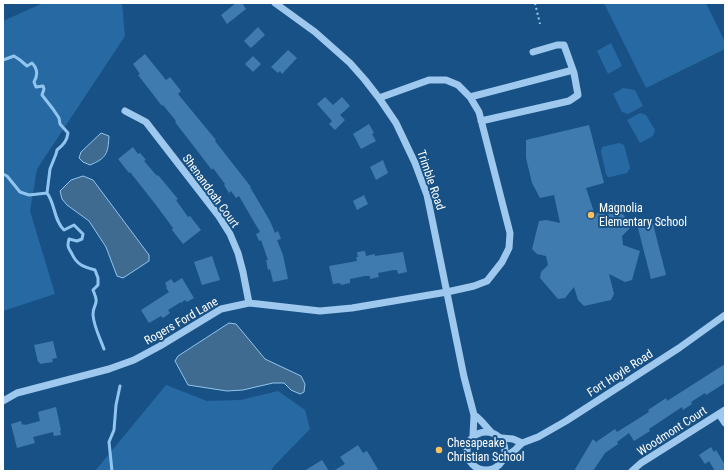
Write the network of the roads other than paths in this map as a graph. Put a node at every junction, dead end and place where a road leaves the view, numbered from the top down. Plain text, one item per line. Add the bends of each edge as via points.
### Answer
1 (275, 3) edge
2 (533, 52) dead end
3 (573, 70) junction
4 (470, 97) junction
5 (379, 98) junction
6 (125, 111) dead end
7 (481, 121) junction
8 (447, 292) junction
9 (249, 302) junction
10 (725, 315) edge
11 (3, 401) edge
12 (722, 412) edge
13 (474, 415) junction
14 (725, 423) edge
15 (491, 432) junction
16 (473, 436) junction
17 (502, 438) junction
18 (522, 443) junction
19 (504, 460) junction
20 (480, 470) edge
21 (502, 471) edge
22 (632, 471) edge

1 - 5 street, Trimble Road via 315,32 350,63
2 - 3 street via 564,45
3 - 4 street
3 - 7 street via 578,95 569,101
4 - 5 street via 452,82 429,80
4 - 7 street, Rogers Ford Lane
5 - 8 street, Trimble Road via 396,123 424,188
6 - 9 street, Shenandoah Court via 146,122 218,215 238,253
7 - 8 street, Rogers Ford Lane via 510,233 508,248 502,262 487,280 474,286
8 - 9 street, Rogers Ford Lane via 320,311
8 - 13 street, Trimble Road
9 - 11 street, Rogers Ford Lane via 221,309 134,360 17,393
10 - 18 street, Fort Hoyle Road via 566,421
12 - 14 street
12 - 22 street, Woodmont Court
13 - 15 street, Trimble Road
13 - 16 street, Trimble Road
15 - 16 street via 485,431
15 - 17 street
16 - 20 street via 469,441 467,454 473,465
17 - 18 street
17 - 19 street via 506,450
18 - 19 street, Fort Hoyle Road
19 - 20 street via 492,470
19 - 21 street

